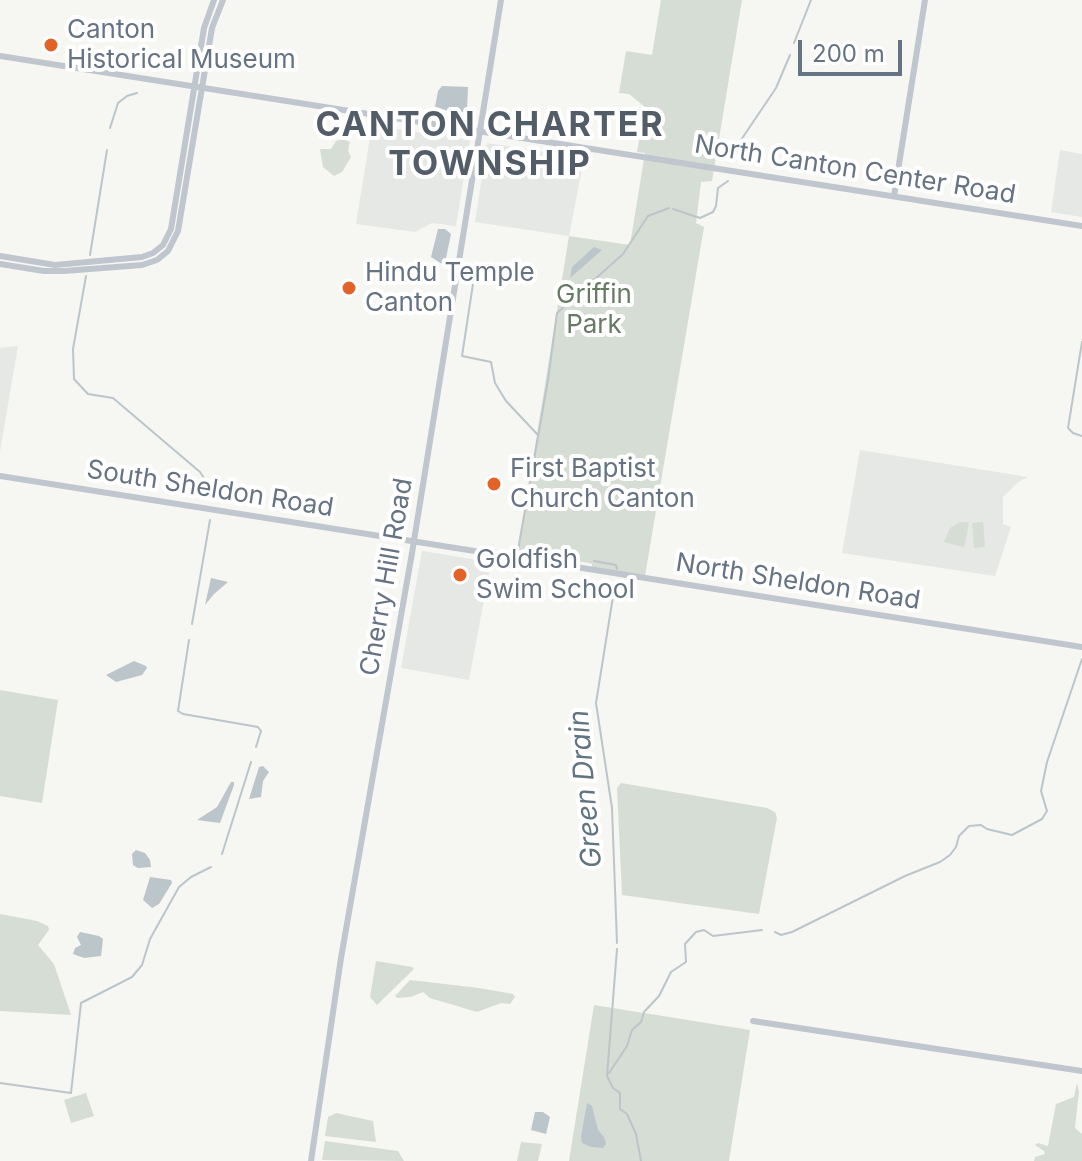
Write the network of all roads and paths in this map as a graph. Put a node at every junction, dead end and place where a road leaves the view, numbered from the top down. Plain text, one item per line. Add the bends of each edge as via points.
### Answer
1 (214, 0) edge
2 (223, 0) edge
3 (501, 0) edge
4 (925, 0) edge
5 (207, 36) junction
6 (0, 56) edge
7 (198, 87) junction
8 (480, 133) junction
9 (894, 196) junction
10 (1082, 226) edge
11 (175, 227) junction
12 (0, 256) edge
13 (0, 264) edge
14 (0, 476) edge
15 (413, 542) junction
16 (1082, 647) edge
17 (753, 1021) dead end
18 (1082, 1071) edge
19 (311, 1161) edge

1 - 5 street
2 - 5 street
3 - 8 street, Cherry Hill Road
4 - 9 street
5 - 7 street
6 - 7 street, North Canton Center Road
7 - 8 street, North Canton Center Road
7 - 11 street
8 - 9 street, North Canton Center Road
8 - 15 street, Cherry Hill Road
9 - 10 street, North Canton Center Road
11 - 12 street via 163,245 142,257 55,265
11 - 13 street via 168,251 142,265 55,272
14 - 15 street, South Sheldon Road
15 - 16 street, North Sheldon Road
15 - 19 street, Cherry Hill Road
17 - 18 street

